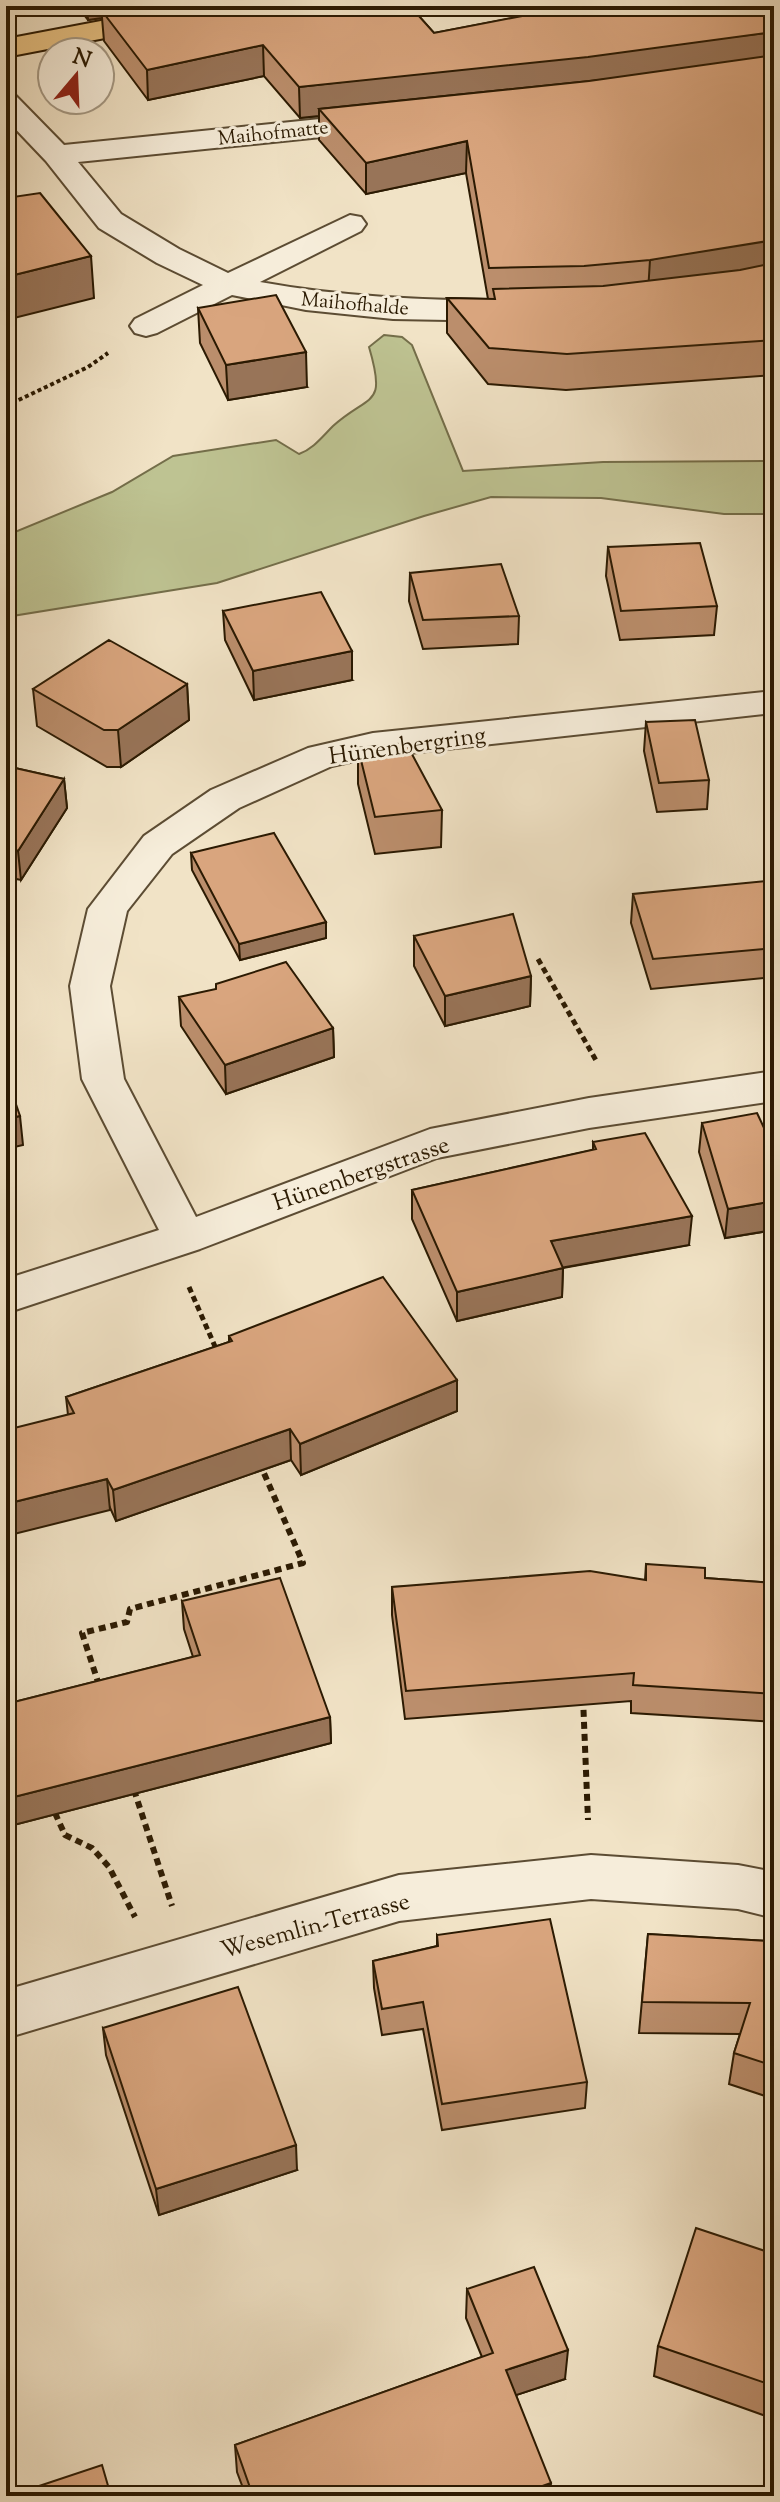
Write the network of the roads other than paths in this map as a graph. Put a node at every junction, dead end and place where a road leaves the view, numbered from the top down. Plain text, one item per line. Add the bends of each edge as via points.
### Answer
1 (225, 6) edge
2 (6, 48) edge
3 (6, 102) edge
4 (400, 119) edge
5 (57, 155) junction
6 (350, 224) dead end
7 (228, 285) junction
8 (539, 310) edge
9 (146, 326) road end
10 (774, 702) edge
11 (774, 1086) edge
12 (185, 1238) junction
13 (6, 1296) edge
14 (774, 1895) edge
15 (6, 2014) edge

1 - 2 main road
3 - 5 street, Maihofhalde
4 - 5 street, Maihofmatte
5 - 7 street, Maihofhalde via 110,221
6 - 7 street
7 - 8 street, Maihofhalde via 393,309
7 - 9 street
10 - 12 street, Hünenbergring via 373,745 321,756 225,799 158,845 108,909 90,986 103,1079
11 - 12 street, Hünenbergstrasse via 589,1113 430,1144
12 - 13 street, Hünenbergstrasse
14 - 15 street, Wesemlin-Terrasse via 738,1887 591,1877 399,1898

